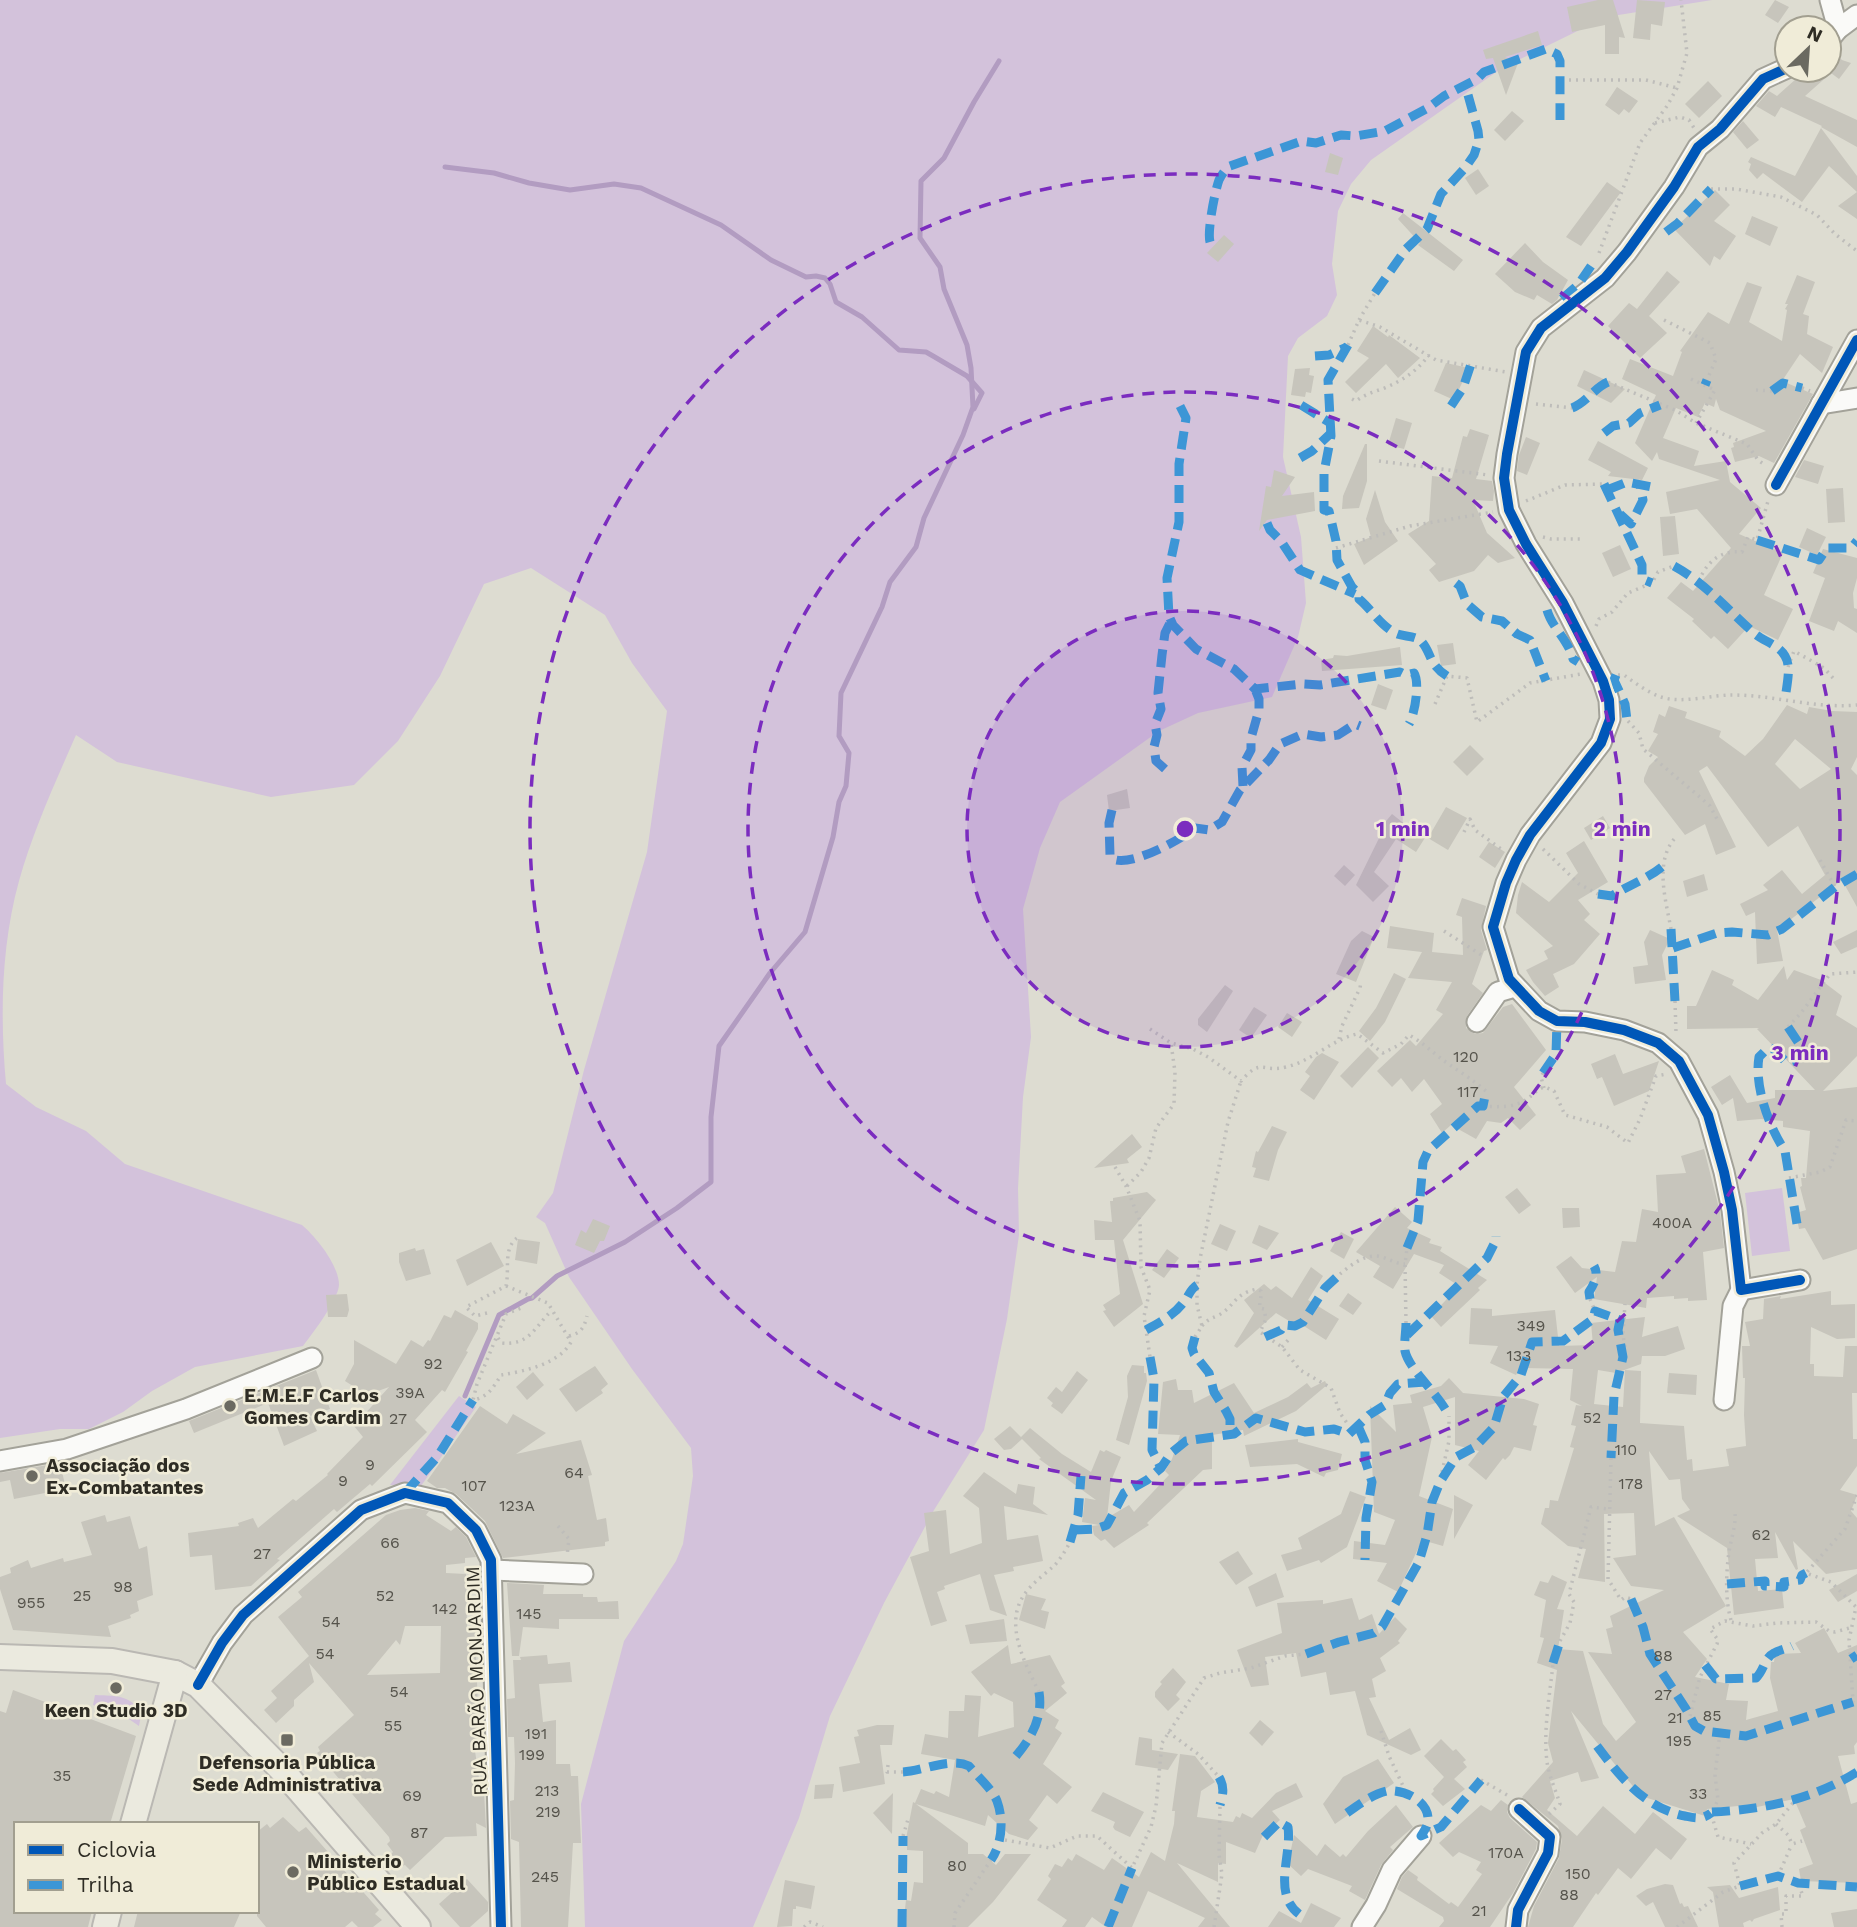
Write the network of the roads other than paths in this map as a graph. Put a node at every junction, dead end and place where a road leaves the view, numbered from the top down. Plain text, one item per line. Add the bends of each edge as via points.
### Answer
1 (1857, 15) edge
2 (1843, 27) edge
3 (1773, 74) edge
4 (1857, 340) edge
5 (1857, 398) edge
6 (1821, 404) junction
7 (1777, 482) road end
8 (1515, 987) junction
9 (1477, 1022) dead end
10 (1800, 1280) dead end
11 (1741, 1290) junction
12 (312, 1358) dead end
13 (1724, 1400) dead end
14 (0, 1461) edge
15 (492, 1570) junction
16 (583, 1574) dead end
17 (0, 1657) edge
18 (175, 1673) junction
19 (198, 1685) junction
20 (1519, 1809) road end
21 (135, 1822) edge
22 (1421, 1836) dead end
23 (418, 1927) edge
24 (500, 1927) edge
25 (1362, 1927) edge
26 (1516, 1927) edge

1 - 2 street
3 - 8 street via 1763,79 1698,147 1610,272 1541,328 1526,352 1512,425 1506,494 1526,544 1591,658 1609,700 1610,719 1601,743 1506,883 1493,927
4 - 6 street
5 - 6 street
6 - 7 street
8 - 9 street via 1498,992
8 - 11 street via 1539,1011 1557,1021 1624,1030 1658,1043 1675,1060 1708,1115 1732,1210
10 - 11 street
11 - 13 street via 1733,1306
12 - 14 street via 93,1441
15 - 16 street
15 - 19 street, RUA BARÃO MONJARDIM via 476,1530 448,1503 405,1493 361,1510 243,1615
15 - 24 street, RUA BARÃO MONJARDIM
17 - 18 main road via 112,1661
18 - 19 main road
18 - 21 main road
19 - 23 main road via 280,1768
20 - 26 street via 1550,1837 1548,1853 1518,1910
22 - 25 street via 1392,1870

